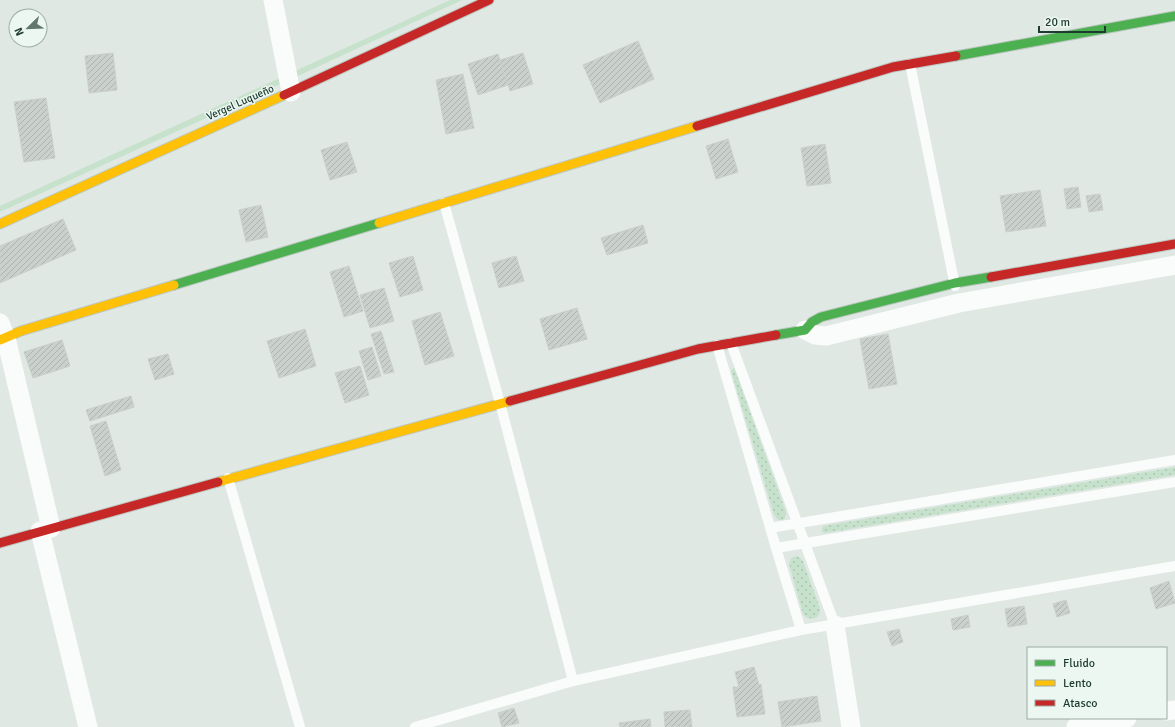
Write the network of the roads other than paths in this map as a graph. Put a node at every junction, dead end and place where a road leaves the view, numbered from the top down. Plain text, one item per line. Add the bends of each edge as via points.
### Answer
1 (273, 0) edge
2 (489, 0) edge
3 (1175, 16) edge
4 (910, 64) junction
5 (290, 92) junction
6 (444, 203) junction
7 (0, 224) edge
8 (1175, 244) edge
9 (1175, 265) edge
10 (955, 283) junction
11 (959, 303) junction
12 (805, 330) junction
13 (2, 334) edge
14 (731, 343) junction
15 (717, 345) junction
16 (500, 403) junction
17 (1175, 460) edge
18 (228, 478) junction
19 (1175, 482) edge
20 (798, 524) junction
21 (770, 528) junction
22 (45, 529) junction
23 (0, 543) edge
24 (805, 543) junction
25 (776, 548) junction
26 (1175, 566) edge
27 (834, 625) junction
28 (801, 630) junction
29 (573, 681) junction
30 (1121, 719) edge
31 (88, 727) edge
32 (300, 727) edge
33 (415, 727) edge
34 (851, 727) edge
35 (1076, 727) edge

1 - 5 street
2 - 5 street, Vergel Luqueño
3 - 4 street
4 - 6 street
4 - 10 lane
5 - 7 street, Vergel Luqueño
6 - 13 street via 21,331
6 - 16 lane
8 - 10 street
9 - 11 street
10 - 11 lane
10 - 12 street via 821,316
11 - 12 street via 826,336 815,336
12 - 14 street
13 - 22 street
14 - 15 street
14 - 20 lane
15 - 16 street
15 - 21 lane
16 - 18 street
16 - 29 lane
17 - 20 lane
18 - 22 street
18 - 32 lane
19 - 24 lane
20 - 21 lane
20 - 24 lane
21 - 25 lane
22 - 23 street
22 - 31 street
24 - 25 lane
24 - 27 lane
25 - 28 lane
26 - 27 lane
27 - 28 lane
27 - 34 street
28 - 29 lane
29 - 33 lane
30 - 35 street

